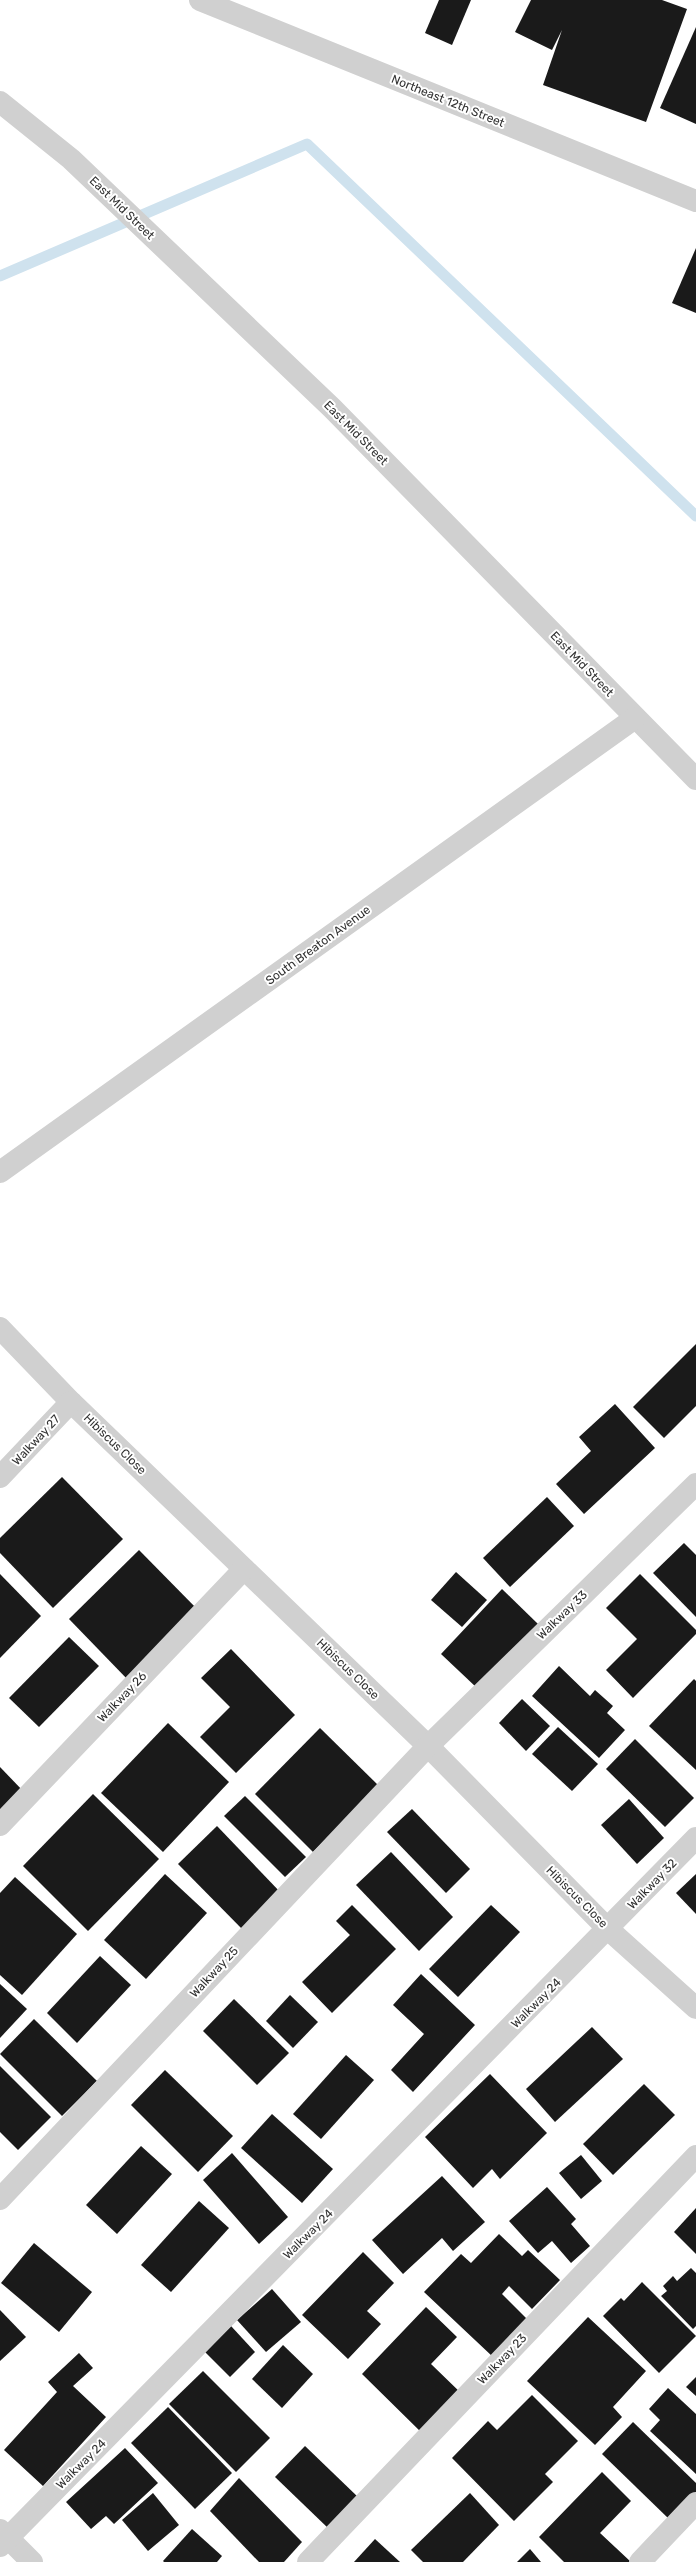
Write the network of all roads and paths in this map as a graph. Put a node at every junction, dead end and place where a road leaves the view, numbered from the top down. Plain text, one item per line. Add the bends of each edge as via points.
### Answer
1 (200, 0) edge
2 (0, 102) edge
3 (696, 201) edge
4 (635, 718) junction
5 (696, 779) edge
6 (0, 1172) edge
7 (0, 1328) edge
8 (71, 1402) junction
9 (0, 1477) edge
10 (696, 1484) edge
11 (244, 1569) junction
12 (428, 1746) junction
13 (0, 1825) edge
14 (696, 1838) edge
15 (608, 1929) junction
16 (696, 2008) edge
17 (696, 2156) edge
18 (0, 2199) edge
19 (696, 2503) edge
20 (3, 2538) edge
21 (32, 2562) edge
22 (308, 2562) edge
23 (640, 2562) edge

1 - 3 street, Northeast 12th Street
2 - 4 street, East Mid Street via 71,159 332,408
4 - 5 street, East Mid Street
4 - 6 street, South Breaton Avenue
7 - 8 street, Hibiscus Close
8 - 9 street, Walkway 27
8 - 11 street, Hibiscus Close
10 - 12 street, Walkway 33
11 - 12 street, Hibiscus Close
11 - 13 street, Walkway 26
12 - 15 street, Hibiscus Close
12 - 18 street, Walkway 25
14 - 15 street, Walkway 32
15 - 16 street, Hibiscus Close
15 - 20 street, Walkway 24
17 - 22 street, Walkway 23
19 - 23 street
20 - 21 street

